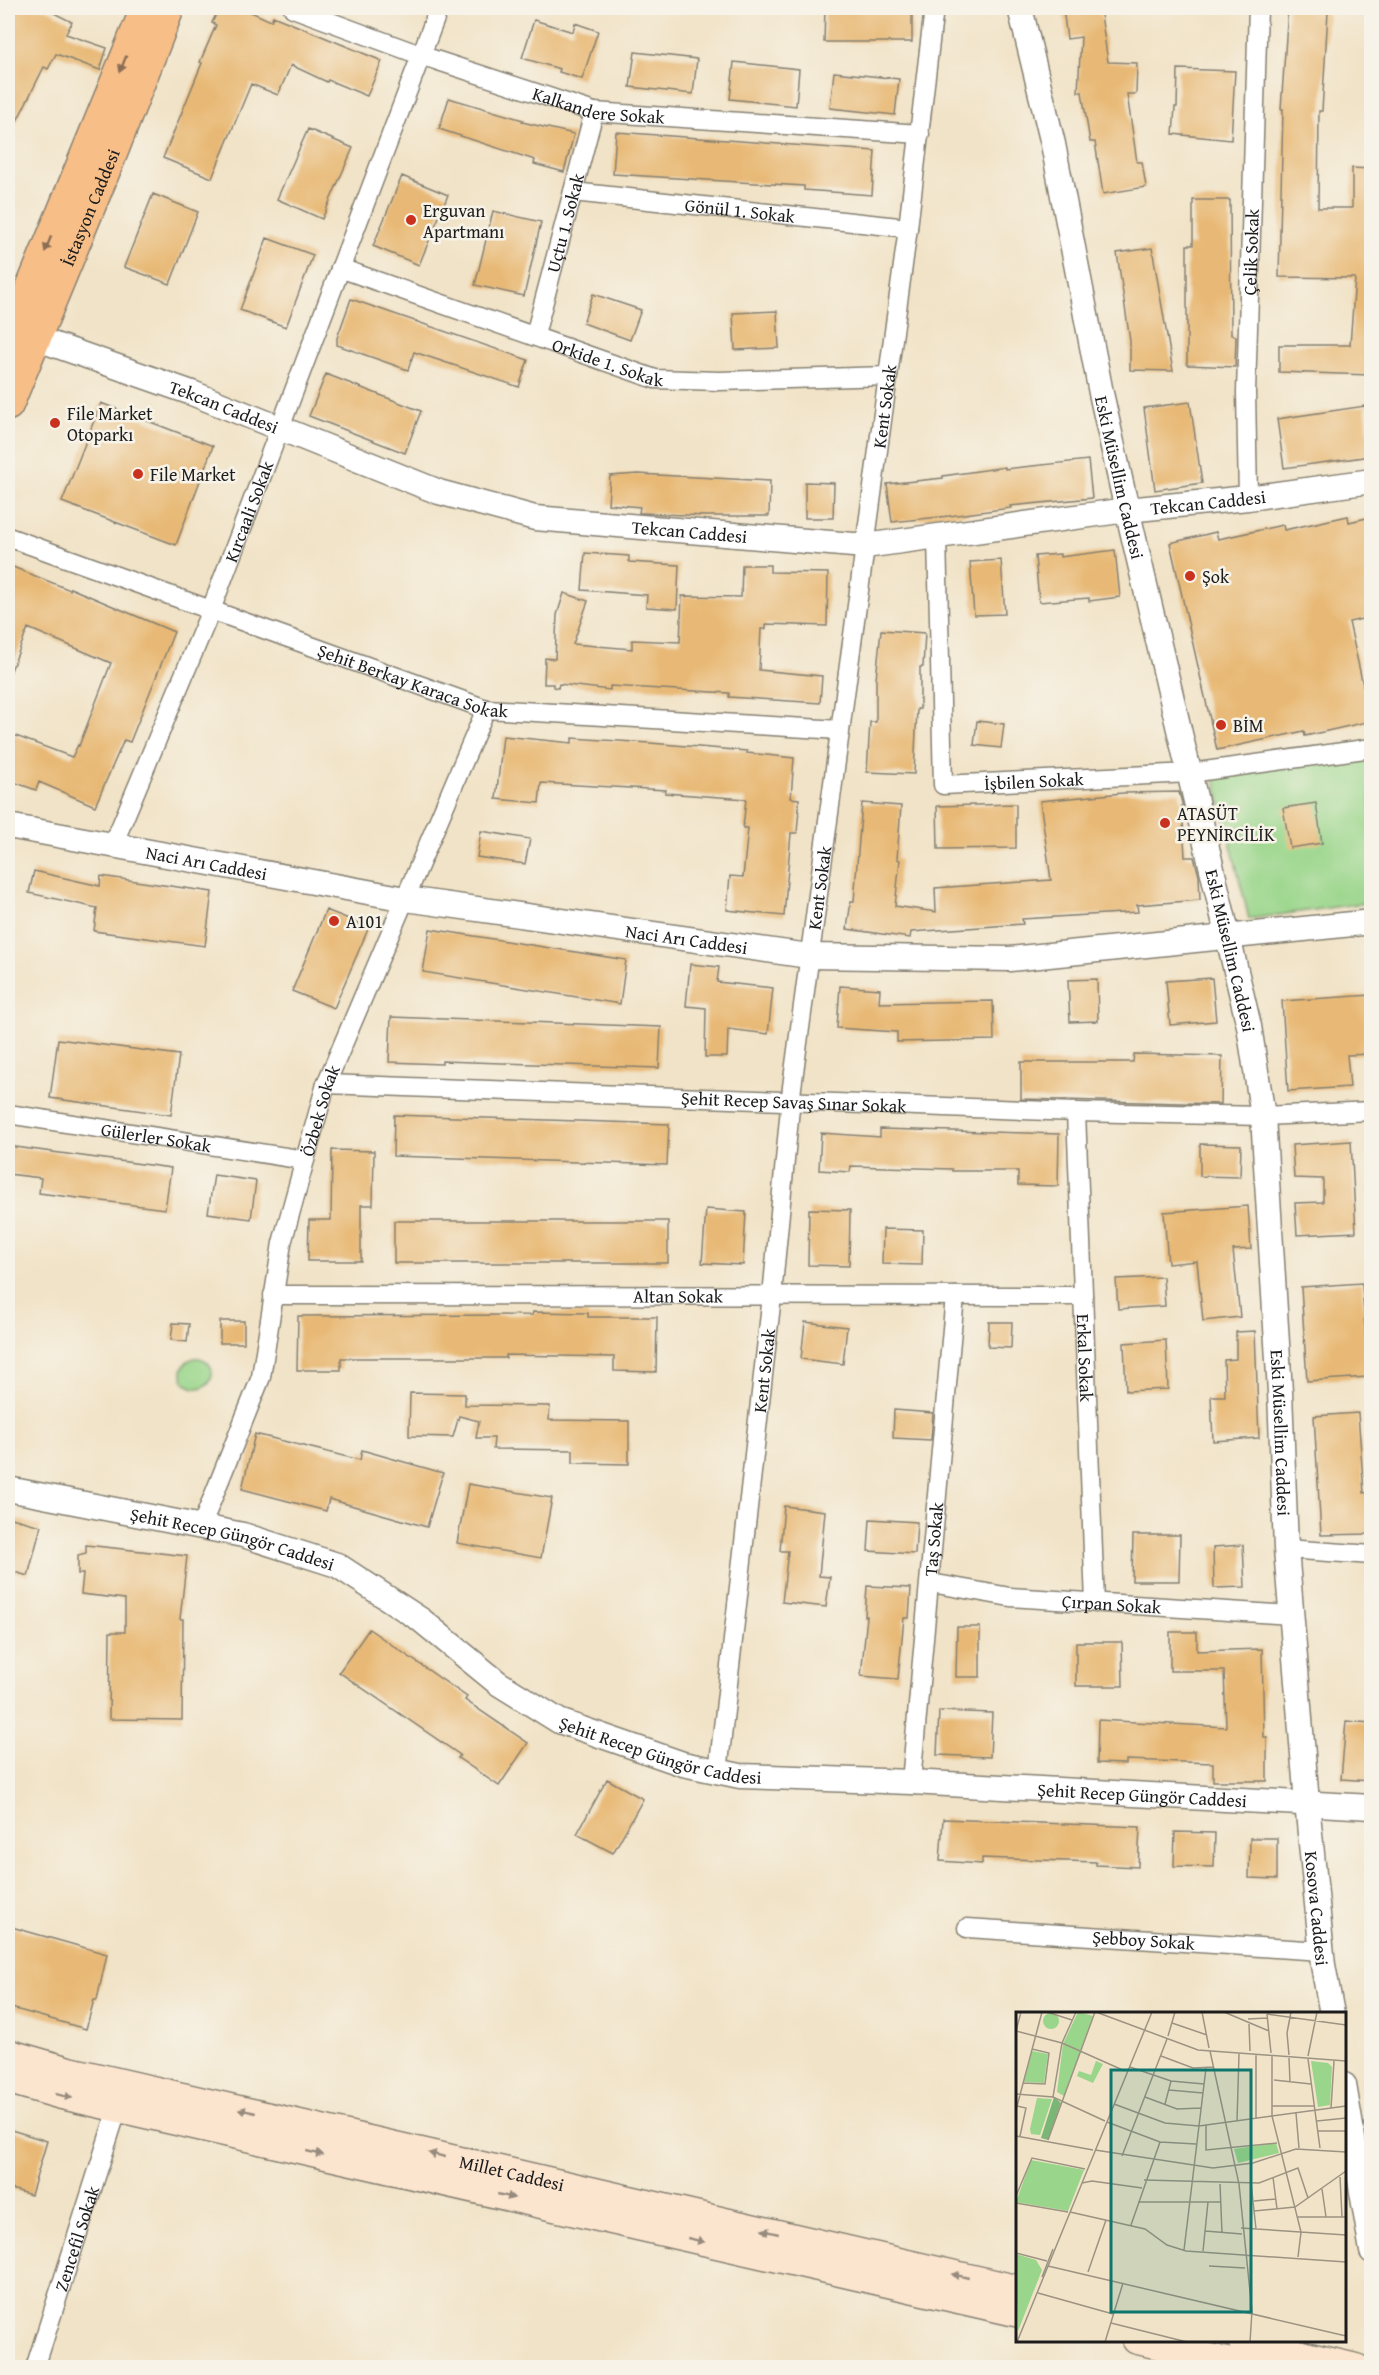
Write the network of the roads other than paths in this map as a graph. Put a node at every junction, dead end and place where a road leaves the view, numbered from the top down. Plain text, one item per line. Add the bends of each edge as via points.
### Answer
1 (293, 8) edge
2 (439, 8) edge
3 (934, 8) edge
4 (1020, 8) edge
5 (1258, 8) edge
6 (153, 10) edge
7 (420, 55) junction
8 (594, 112) junction
9 (920, 134) junction
10 (573, 192) junction
11 (908, 228) junction
12 (340, 268) junction
13 (535, 335) junction
14 (21, 341) edge
15 (888, 376) junction
16 (8, 405) edge
17 (281, 429) junction
18 (1371, 481) edge
19 (1248, 498) junction
20 (1127, 510) junction
21 (8, 537) edge
22 (937, 537) junction
23 (865, 546) junction
24 (211, 610) junction
25 (486, 710) junction
26 (840, 730) junction
27 (1371, 748) edge
28 (1190, 773) junction
29 (8, 826) edge
30 (113, 845) junction
31 (406, 900) junction
32 (1371, 922) edge
33 (1228, 937) junction
34 (809, 956) junction
35 (326, 1084) junction
36 (790, 1101) junction
37 (1371, 1111) edge
38 (1076, 1112) junction
39 (8, 1114) edge
40 (1263, 1116) junction
41 (305, 1160) junction
42 (273, 1295) junction
43 (772, 1296) junction
44 (955, 1296) junction
45 (1083, 1296) junction
46 (8, 1489) edge
47 (201, 1527) junction
48 (1286, 1549) junction
49 (1371, 1556) edge
50 (930, 1583) junction
51 (1095, 1603) junction
52 (1292, 1616) junction
53 (718, 1772) junction
54 (911, 1782) junction
55 (1307, 1803) junction
56 (1371, 1807) edge
57 (967, 1928) dead end
58 (1322, 1951) junction
59 (1332, 2012) edge
60 (8, 2053) edge
61 (8, 2080) edge
62 (122, 2096) junction
63 (1346, 2097) edge
64 (608, 2207) junction
65 (1371, 2251) edge
66 (1016, 2289) edge
67 (1016, 2313) edge
68 (1145, 2342) edge
69 (1250, 2342) edge
70 (35, 2367) edge
71 (1254, 2367) edge
72 (1358, 2367) edge

1 - 7 street, Kalkandere Sokak
2 - 7 street, Kırcaali Sokak
3 - 9 street, Kent Sokak
4 - 20 street, Eski Müsellim Caddesi via 1053,144
5 - 19 street, Çelik Sokak via 1246,392
6 - 14 main road, İstasyon Caddesi
7 - 8 street, Kalkandere Sokak
7 - 12 street, Kırcaali Sokak
8 - 9 street, Kalkandere Sokak
8 - 10 street, Uçtu 1. Sokak
9 - 11 street, Kent Sokak
10 - 11 street, Gönül 1. Sokak
10 - 13 street, Uçtu 1. Sokak
11 - 15 street, Kent Sokak
12 - 13 street, Orkide 1. Sokak
12 - 17 street, Kırcaali Sokak
13 - 15 street, Orkide 1. Sokak via 655,379
14 - 16 main road, İstasyon Caddesi
14 - 17 street, Tekcan Caddesi via 192,393
15 - 23 street, Kent Sokak
17 - 23 street, Tekcan Caddesi via 439,492 535,518
17 - 24 street, Kırcaali Sokak
18 - 19 street, Tekcan Caddesi
19 - 20 street, Tekcan Caddesi
20 - 22 street, Tekcan Caddesi
20 - 28 street, Eski Müsellim Caddesi
21 - 24 street, Şehit Berkay Karaca Sokak
22 - 23 street, Tekcan Caddesi
22 - 28 street, İşbilen Sokak via 943,785
23 - 26 street, Kent Sokak
24 - 25 street, Şehit Berkay Karaca Sokak
24 - 30 street, Kırcaali Sokak
25 - 26 street, Şehit Berkay Karaca Sokak
25 - 31 street, Özbek Sokak
26 - 34 street, Kent Sokak
27 - 28 street, İşbilen Sokak
28 - 33 street, Eski Müsellim Caddesi
29 - 30 street, Naci Arı Caddesi
30 - 31 street, Naci Arı Caddesi
31 - 34 street, Naci Arı Caddesi
31 - 35 street, Özbek Sokak
32 - 33 street, Naci Arı Caddesi
33 - 34 street, Naci Arı Caddesi via 1010,959
33 - 40 street, Eski Müsellim Caddesi via 1249,1026
34 - 36 street, Kent Sokak
35 - 36 street, Şehit Recep Savaş Sınar Sokak
35 - 41 street, Özbek Sokak
36 - 38 street, Şehit Recep Savaş Sınar Sokak
36 - 43 street, Kent Sokak
37 - 40 street, Şehit Recep Savaş Sınar Sokak
38 - 40 street, Şehit Recep Savaş Sınar Sokak
38 - 45 street, Erkal Sokak
39 - 41 street, Gülerler Sokak
40 - 48 street, Eski Müsellim Caddesi
41 - 42 street, Özbek Sokak via 282,1243
42 - 43 street, Altan Sokak
42 - 47 street, Özbek Sokak via 261,1377
43 - 44 street, Altan Sokak
43 - 53 street, Kent Sokak
44 - 45 street, Altan Sokak
44 - 50 street, Taş Sokak
45 - 51 street, Erkal Sokak
46 - 47 street, Şehit Recep Güngör Caddesi
47 - 53 street, Şehit Recep Güngör Caddesi via 243,1535 337,1565 421,1620 498,1683 559,1721 683,1764
48 - 49 street
48 - 52 street, Eski Müsellim Caddesi
50 - 51 street, Çırpan Sokak via 1010,1597
50 - 54 street, Taş Sokak
51 - 52 street, Çırpan Sokak
52 - 55 street, Eski Müsellim Caddesi
53 - 54 street, Şehit Recep Güngör Caddesi
54 - 55 street, Şehit Recep Güngör Caddesi
55 - 56 street, Şehit Recep Güngör Caddesi
55 - 58 street, Kosova Caddesi
57 - 58 street, Şebboy Sokak
58 - 59 street, Kosova Caddesi
60 - 62 main road, Millet Caddesi
61 -> 62 main road, Millet Caddesi
62 - 64 main road, Millet Caddesi
62 - 70 street, Zencefil Sokak
63 - 65 street
66 -> 64 main road, Millet Caddesi
64 -> 67 main road, Millet Caddesi
68 - 71 main road
69 - 72 main road

